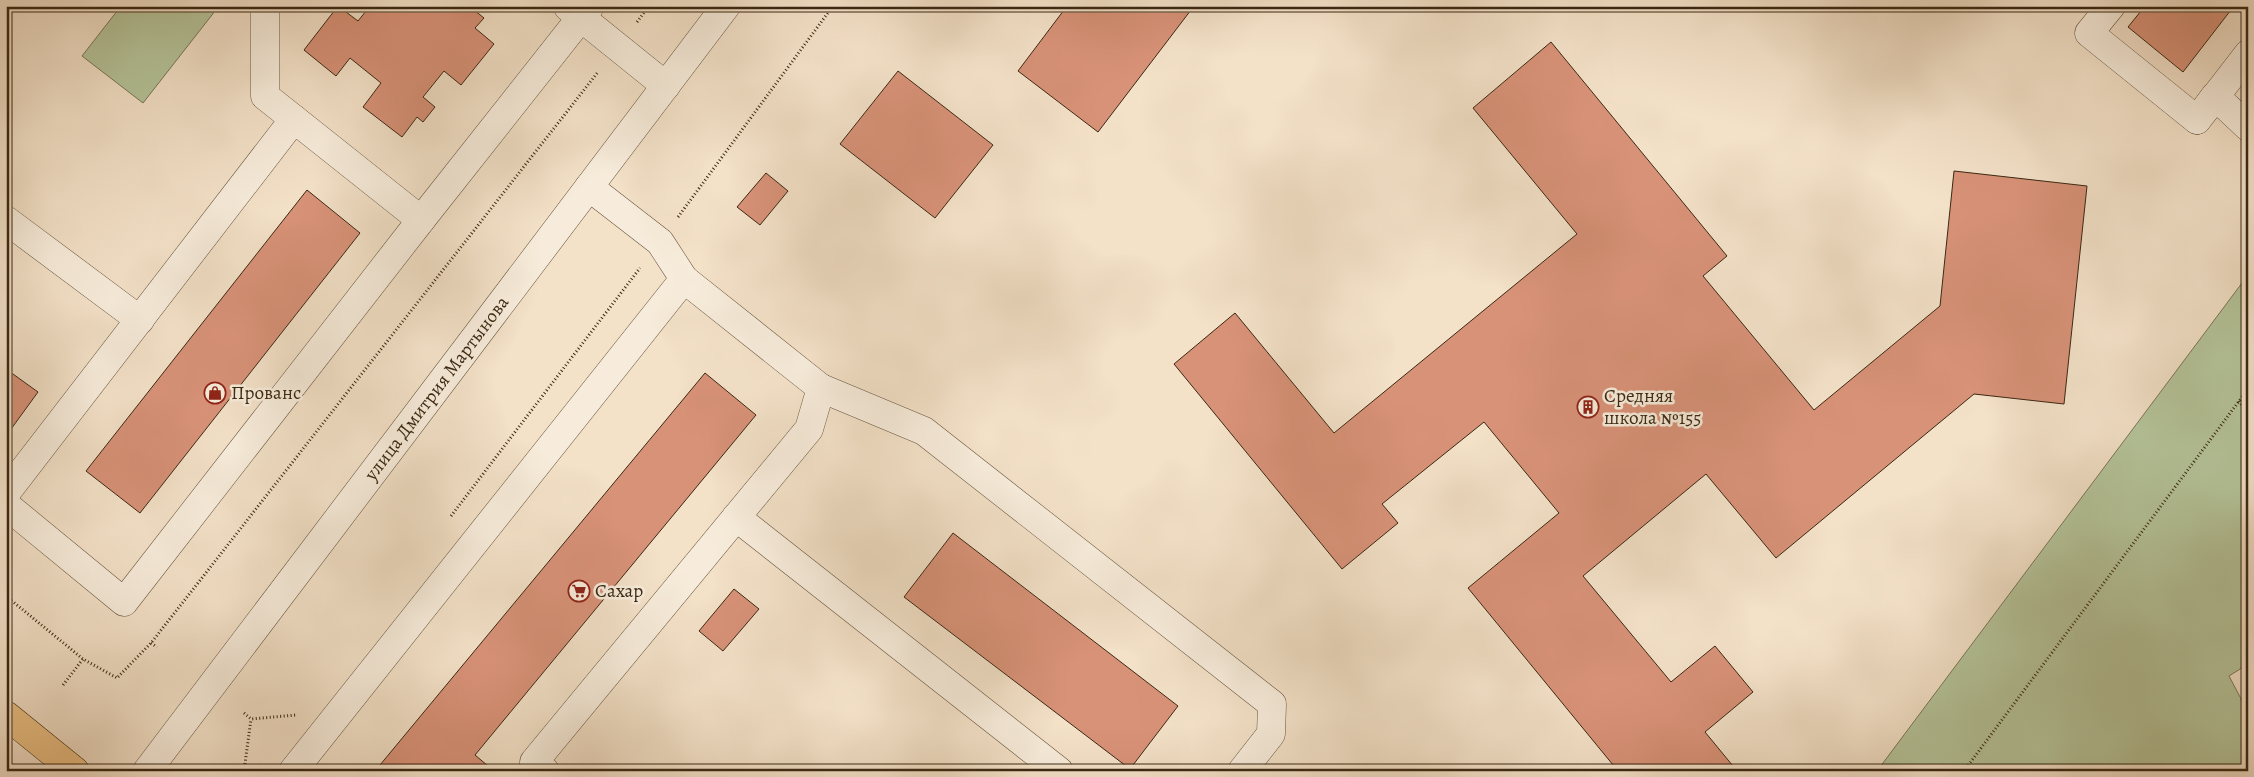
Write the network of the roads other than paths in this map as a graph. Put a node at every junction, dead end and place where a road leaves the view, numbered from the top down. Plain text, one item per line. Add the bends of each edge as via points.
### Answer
1 (265, 6) edge
2 (726, 6) edge
3 (2111, 6) edge
4 (579, 10) edge
5 (2248, 54) edge
6 (666, 86) junction
7 (2215, 96) junction
8 (294, 119) junction
9 (2248, 127) edge
10 (589, 187) junction
11 (6, 220) edge
12 (421, 220) junction
13 (684, 279) junction
14 (140, 320) junction
15 (821, 388) junction
16 (6, 493) edge
17 (6, 505) edge
18 (736, 517) junction
19 (6, 715) edge
20 (74, 771) edge
21 (147, 771) edge
22 (293, 771) edge
23 (544, 771) edge
24 (1059, 771) edge
25 (1242, 771) edge

1 - 8 street via 265,96
2 - 6 street, улица Дмитрия Мартынова
3 - 7 street via 2089,34 2197,120
4 - 6 street via 617,47
4 - 12 street
5 - 7 street
6 - 10 street, улица Дмитрия Мартынова
7 - 9 street
8 - 12 street
8 - 14 street
10 - 13 street via 660,242
10 - 21 street, улица Дмитрия Мартынова
11 - 14 street
12 - 17 street via 124,602
13 - 15 street
13 - 22 street
14 - 16 street
15 - 18 street via 809,429
15 - 25 street via 924,432 1272,704 1271,734
18 - 23 street via 534,762
18 - 24 street
19 - 20 main road

